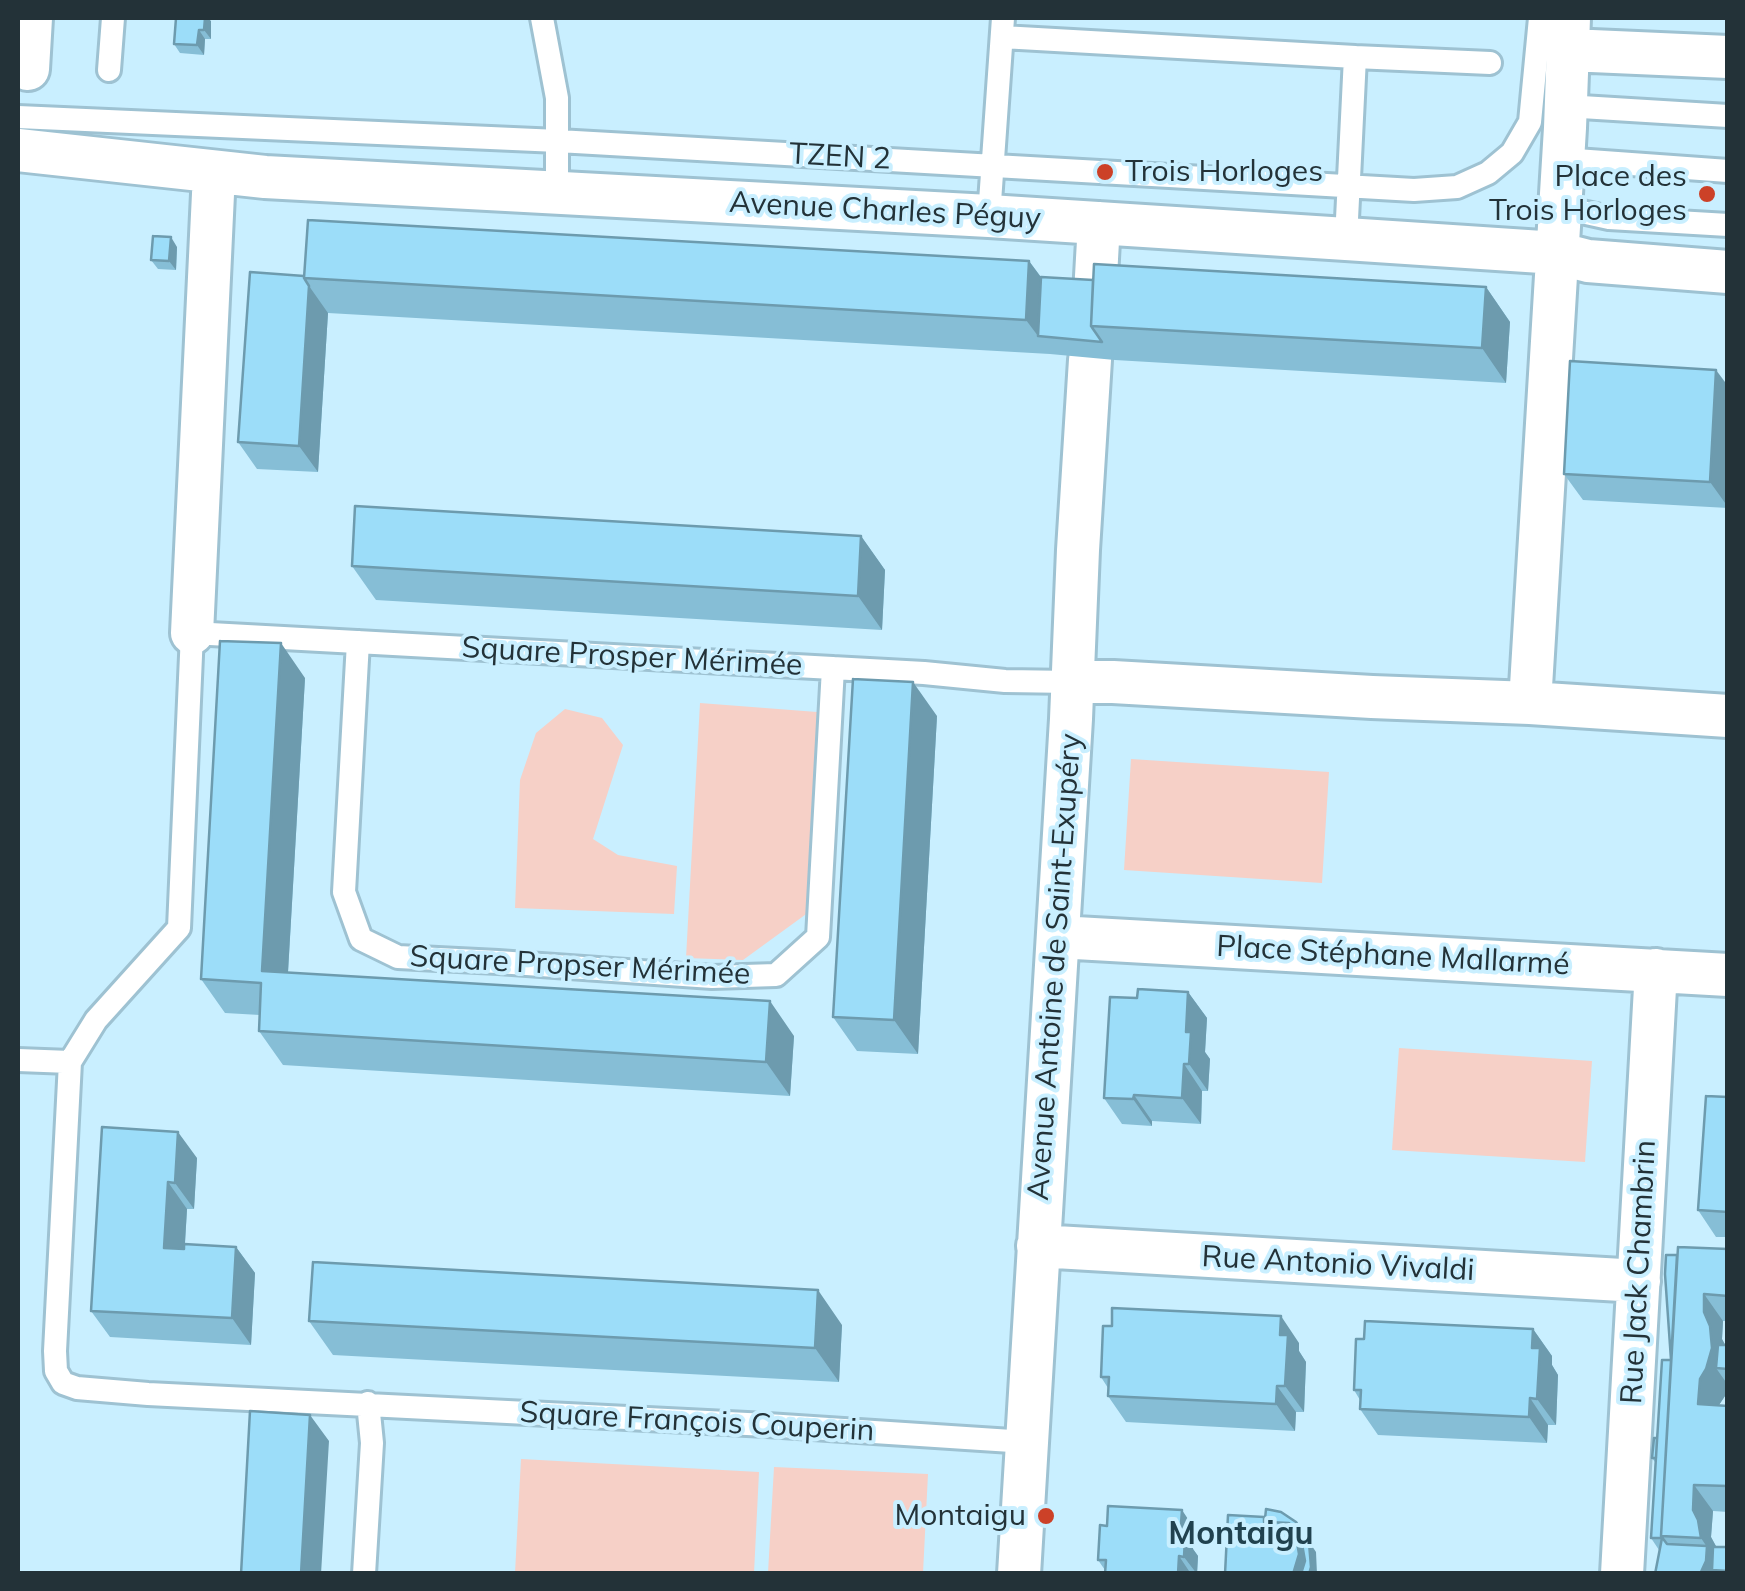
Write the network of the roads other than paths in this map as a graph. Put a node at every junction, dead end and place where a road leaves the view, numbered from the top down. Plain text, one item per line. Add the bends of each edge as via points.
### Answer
1 (31, 18) edge
2 (112, 18) edge
3 (542, 18) edge
4 (1540, 18) edge
5 (1002, 27) edge
6 (1570, 41) edge
7 (1355, 57) junction
8 (1728, 57) edge
9 (1490, 63) dead end
10 (28, 69) dead end
11 (109, 70) dead end
12 (1565, 106) junction
13 (1728, 116) edge
14 (18, 117) edge
15 (558, 141) junction
16 (18, 150) edge
17 (1562, 159) junction
18 (992, 166) junction
19 (1728, 171) edge
20 (214, 173) junction
21 (1348, 186) junction
22 (557, 194) junction
23 (1559, 208) junction
24 (988, 216) junction
25 (1099, 223) junction
26 (1728, 225) edge
27 (1346, 239) junction
28 (1557, 253) junction
29 (1728, 272) edge
30 (1095, 294) edge
31 (1090, 360) edge
32 (192, 634) junction
33 (358, 642) junction
34 (834, 668) junction
35 (1072, 682) junction
36 (1530, 704) junction
37 (1728, 716) edge
38 (1058, 937) junction
39 (1656, 970) junction
40 (1728, 975) edge
41 (18, 1060) edge
42 (70, 1062) junction
43 (1038, 1246) junction
44 (1639, 1281) junction
45 (368, 1403) junction
46 (1027, 1442) junction
47 (364, 1574) edge
48 (1019, 1574) edge
49 (1622, 1574) edge

1 - 10 street
2 - 11 lane
3 - 15 lane
4 - 6 lane, TZEN 2
5 - 7 lane
5 - 18 lane
6 - 8 street
6 - 12 street
6 - 21 lane, TZEN 2 via 1512,153 1488,174 1457,187
7 - 9 lane
7 - 21 lane
12 - 13 lane
12 - 17 street
14 - 15 lane, TZEN 2
15 - 18 lane, TZEN 2
15 - 22 lane
16 - 20 street, Avenue Charles Péguy
17 - 19 lane
17 - 23 street
18 - 21 lane, TZEN 2
18 - 24 lane
20 - 22 street, Avenue Charles Péguy
20 - 32 street
21 - 27 lane
22 - 24 street, Avenue Charles Péguy
23 - 26 lane via 1608,218
23 - 28 street
24 - 25 street, Avenue Charles Péguy
25 - 27 street, Avenue Charles Péguy
25 - 30 street
27 - 28 street, Avenue Charles Péguy
28 - 29 street
28 - 36 street
31 - 35 street, Avenue Antoine de Saint-Exupéry
32 - 33 lane, Square Prosper Mérimée
32 - 42 lane via 178,928 96,1020
33 - 34 lane, Square Prosper Mérimée
33 - 34 lane, Square Propser Mérimée via 344,892 361,940 398,958 712,977 776,975 818,937
34 - 35 lane, Square Prosper Mérimée
35 - 36 street
35 - 38 street, Avenue Antoine de Saint-Exupéry
36 - 37 street
38 - 39 street, Place Stéphane Mallarmé
38 - 43 street, Avenue Antoine de Saint-Exupéry
39 - 40 street, Place Stéphane Mallarmé
39 - 44 street, Rue Jack Chambrin
41 - 42 lane
42 - 45 lane, Square François Couperin via 55,1351 62,1384
43 - 44 street, Rue Antonio Vivaldi
43 - 46 street, Avenue Antoine de Saint-Exupéry
44 - 49 street, Rue Jack Chambrin
45 - 46 lane, Square François Couperin
45 - 47 lane
46 - 48 street, Avenue Antoine de Saint-Exupéry

